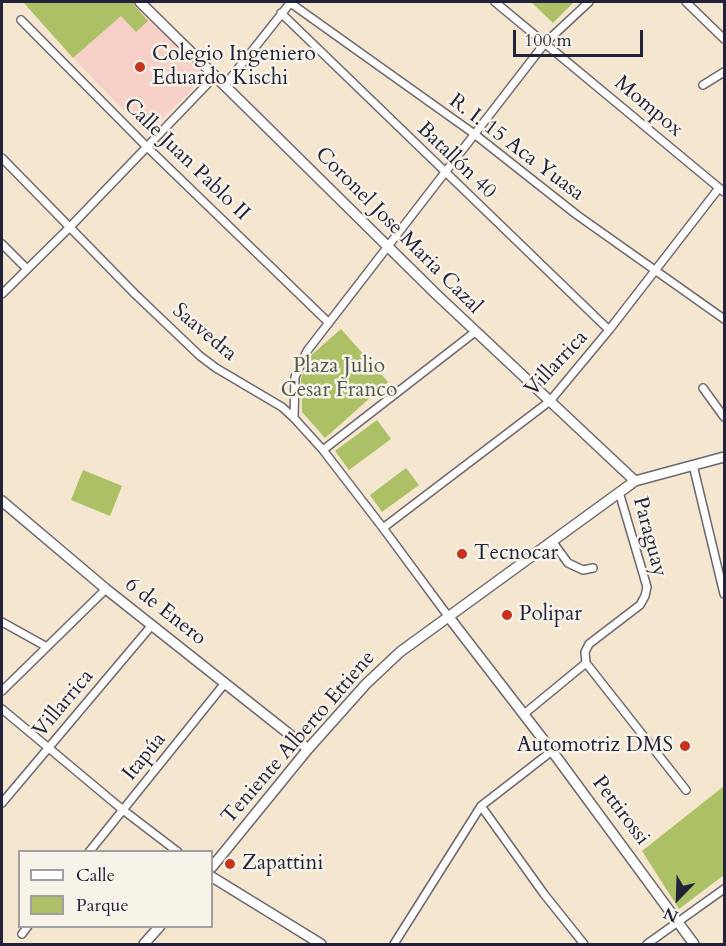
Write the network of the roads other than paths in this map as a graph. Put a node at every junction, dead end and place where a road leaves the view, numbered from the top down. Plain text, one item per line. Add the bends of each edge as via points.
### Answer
1 (140, 2) edge
2 (290, 2) edge
3 (495, 2) edge
4 (589, 2) edge
5 (686, 2) edge
6 (281, 14) junction
7 (21, 20) dead end
8 (724, 39) edge
9 (545, 43) junction
10 (724, 72) edge
11 (215, 76) junction
12 (225, 85) junction
13 (703, 85) dead end
14 (473, 134) junction
15 (146, 146) junction
16 (2, 158) edge
17 (444, 173) junction
18 (722, 190) edge
19 (69, 228) junction
20 (2, 244) edge
21 (389, 247) junction
22 (27, 268) junction
23 (655, 272) junction
24 (2, 294) edge
25 (724, 319) edge
26 (329, 322) junction
27 (609, 330) junction
28 (475, 332) junction
29 (703, 388) dead end
30 (550, 401) junction
31 (724, 417) edge
32 (294, 418) junction
33 (322, 450) junction
34 (724, 457) edge
35 (693, 465) junction
36 (635, 481) junction
37 (619, 492) junction
38 (2, 501) edge
39 (383, 528) junction
40 (552, 541) junction
41 (593, 568) dead end
42 (106, 589) junction
43 (724, 594) edge
44 (448, 616) junction
45 (2, 622) edge
46 (152, 625) junction
47 (46, 647) junction
48 (586, 663) junction
49 (225, 683) junction
50 (2, 691) edge
51 (2, 709) edge
52 (524, 714) junction
53 (50, 747) junction
54 (308, 749) junction
55 (552, 751) junction
56 (686, 790) dead end
57 (2, 803) edge
58 (481, 806) junction
59 (123, 810) junction
60 (91, 850) edge
61 (175, 850) edge
62 (213, 866) edge
63 (213, 878) edge
64 (724, 889) edge
65 (677, 923) junction
66 (27, 928) edge
67 (159, 928) edge
68 (22, 934) dead end
69 (144, 945) edge
70 (321, 945) edge
71 (394, 945) edge
72 (584, 945) edge
73 (647, 945) edge
74 (694, 945) edge

1 - 11 main road, Coronel Jose Maria Cazal
2 - 6 street
2 - 14 street, R. I. 15 Aca Yuasa
3 - 9 street, Mompox
4 - 9 street
5 - 8 street
6 - 12 street
6 - 17 street, Batallón 40
7 - 15 street, Calle Juan Pablo II
9 - 14 street
9 - 18 street, Mompox
10 - 13 street
11 - 12 main road, Coronel Jose Maria Cazal
11 - 15 street
12 - 21 main road, Coronel Jose Maria Cazal
14 - 17 street
14 - 23 street, R. I. 15 Aca Yuasa
15 - 19 street
15 - 26 street, Calle Juan Pablo II
16 - 19 street, Saavedra
17 - 21 street
17 - 27 street, Batallón 40
18 - 23 street, Villarrica
19 - 22 street
19 - 32 street, Saavedra via 200,356
20 - 22 street
21 - 26 street
21 - 28 main road, Coronel Jose Maria Cazal
22 - 24 street
23 - 25 street, R. I. 15 Aca Yuasa
23 - 27 street, Villarrica
26 - 32 street via 299,365
27 - 30 street, Villarrica
28 - 30 main road, Coronel Jose Maria Cazal
28 - 33 street
29 - 31 street
30 - 36 main road, Coronel Jose Maria Cazal
30 - 39 street, Villarrica
32 - 33 street, Saavedra
33 - 39 street, Saavedra
34 - 35 main road, Teniente Alberto Ettiene
35 - 36 main road, Teniente Alberto Ettiene
35 - 43 street
36 - 37 main road, Teniente Alberto Ettiene
37 - 40 main road, Teniente Alberto Ettiene
37 - 48 street, Paraguay via 647,586 640,605 589,644
38 - 42 main road, 6 de Enero
39 - 44 street, Saavedra
40 - 41 street via 568,563 583,570
40 - 44 main road, Teniente Alberto Ettiene
42 - 46 main road, 6 de Enero
42 - 47 street
44 - 52 main road, Pettirossi
44 - 54 main road, Teniente Alberto Ettiene via 382,667
45 - 47 street
46 - 49 main road, 6 de Enero
46 - 53 street, Villarrica
47 - 50 street
48 - 52 street, Paraguay
48 - 56 street
49 - 54 main road, 6 de Enero
49 - 59 street, Itapúa
51 - 53 street
52 - 55 main road, Pettirossi
53 - 57 street, Villarrica
53 - 59 street
54 - 62 main road, Teniente Alberto Ettiene
55 - 58 street
55 - 65 main road, Pettirossi
58 - 71 street
58 - 72 street
59 - 60 street, Itapúa
59 - 61 street
63 - 70 main road
64 - 65 street
65 - 73 street
65 - 74 main road, Pettirossi
66 - 68 street
67 - 69 main road

